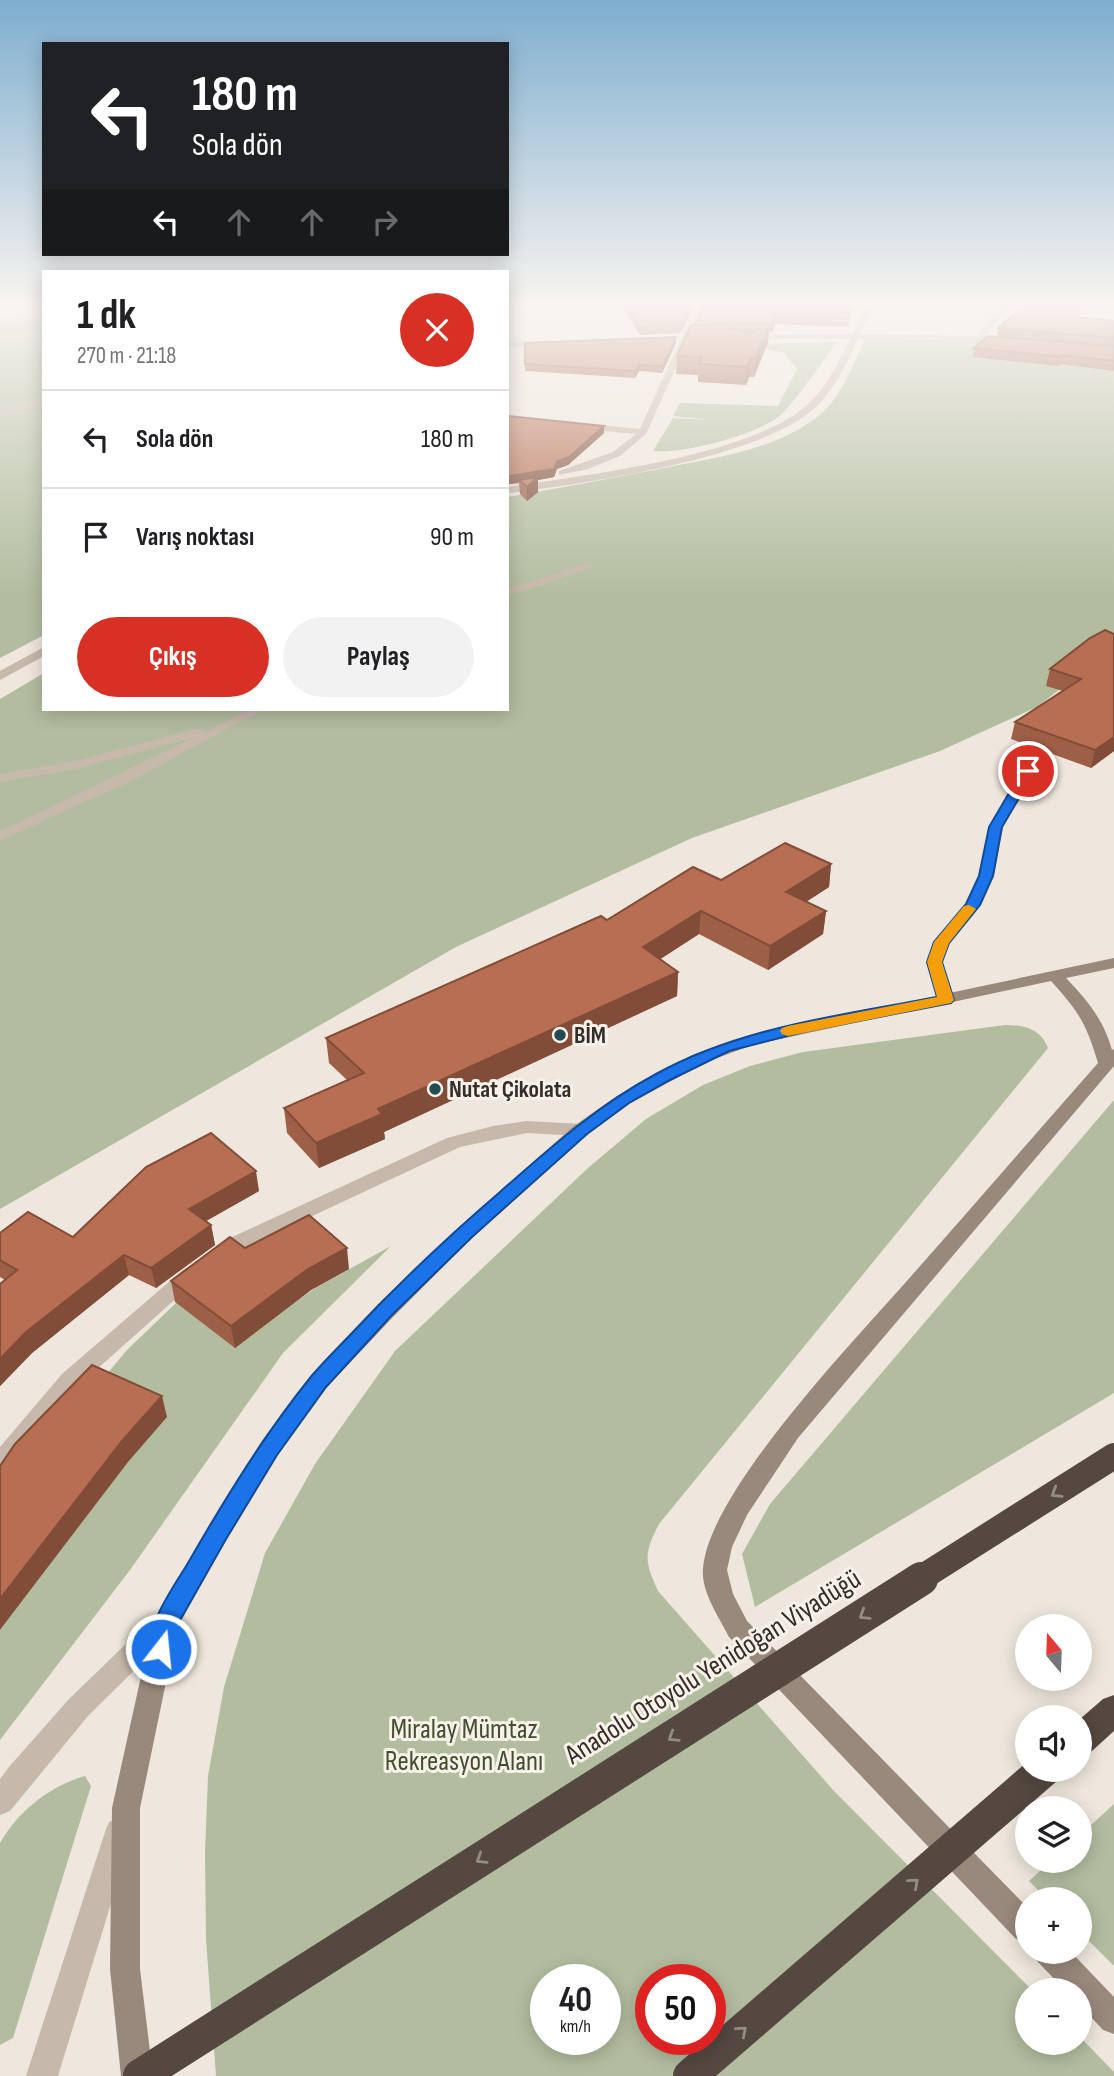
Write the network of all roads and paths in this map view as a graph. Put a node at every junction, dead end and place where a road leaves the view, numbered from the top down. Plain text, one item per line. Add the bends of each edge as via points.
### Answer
1 (39, 402) edge
2 (656, 402) edge
3 (816, 402) edge
4 (0, 416) edge
5 (575, 425) edge
6 (643, 432) junction
7 (509, 488) edge
8 (509, 488) edge
9 (587, 566) dead end
10 (509, 593) edge
11 (42, 651) edge
12 (0, 676) edge
13 (255, 711) edge
14 (239, 720) junction
15 (1028, 771) dead end
16 (0, 778) edge
17 (0, 837) edge
18 (1114, 963) edge
19 (1056, 977) junction
20 (946, 1000) junction
21 (1110, 1058) edge
22 (581, 1130) junction
23 (1114, 1456) edge
24 (0, 1464) edge
25 (166, 1622) junction
26 (1114, 1710) edge
27 (1092, 1729) edge
28 (1030, 1782) edge
29 (0, 1801) edge
30 (126, 1808) junction
31 (1015, 1916) edge
32 (1061, 1964) edge
33 (1114, 2019) edge
34 (42, 2076) edge
35 (138, 2076) edge
36 (690, 2076) edge

1 - 4 street
2 - 6 street
3 - 7 street via 785,425 729,445 654,465
5 - 6 street
6 - 8 street via 630,447 610,457
9 - 10 street
11 - 12 street
13 - 14 street
14 - 16 street via 93,761
14 - 17 street
15 - 20 street via 996,827 986,876 973,905 942,942 934,962
18 - 19 main road
19 - 20 main road
19 - 21 main road via 1093,1018
20 - 22 main road via 723,1048 664,1076
21 - 31 main road via 790,1431 737,1509 715,1570 738,1629
22 - 24 street via 527,1128 454,1142 237,1243 159,1300 71,1380
22 - 25 main road via 466,1232 319,1381 269,1449
23 -> 35 highway, Anadolu Otoyolu Yenidoğan Viyadüğü, bridge
25 - 29 street via 98,1684
25 - 30 main road
26 - 27 highway
36 -> 28 highway, bridge
30 - 34 street
30 - 35 main road via 125,1969
32 - 33 main road

